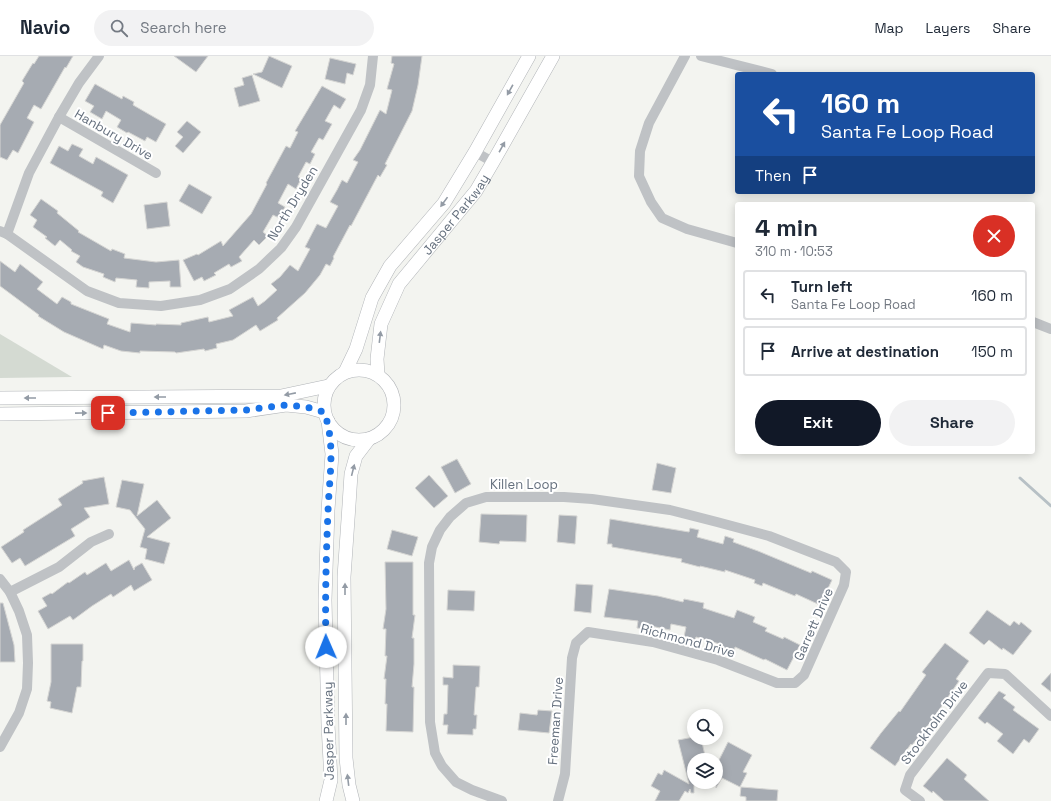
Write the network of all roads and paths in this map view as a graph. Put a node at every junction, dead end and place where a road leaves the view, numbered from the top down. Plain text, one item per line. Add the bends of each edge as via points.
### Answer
1 (99, 56) edge
2 (373, 56) edge
3 (529, 56) edge
4 (553, 56) edge
5 (685, 56) edge
6 (701, 56) edge
7 (764, 72) edge
8 (58, 116) junction
9 (475, 152) junction
10 (493, 162) junction
11 (156, 173) dead end
12 (3, 232) edge
13 (735, 242) edge
14 (1035, 323) edge
15 (1051, 329) edge
16 (345, 372) junction
17 (378, 375) junction
18 (328, 386) junction
19 (0, 398) edge
20 (0, 414) edge
21 (326, 416) junction
22 (368, 439) junction
23 (109, 534) dead end
24 (846, 572) joint
25 (0, 579) edge
26 (10, 592) junction
27 (576, 644) joint
28 (795, 683) joint
29 (1051, 716) edge
30 (0, 748) edge
31 (326, 801) edge
32 (353, 801) edge
33 (502, 801) edge
34 (558, 801) edge
35 (920, 801) edge

1 - 8 street
2 - 12 street, North Dryden via 370,85 361,110 296,227 281,248 259,269 230,289 200,300 161,306 119,302 87,291
3 -> 9 main road, Jasper Parkway
10 -> 4 main road, Jasper Parkway
5 - 13 street via 650,123 640,151 639,176 662,218 687,229
6 - 7 street
8 - 11 street, Hanbury Drive
8 - 12 street
9 - 10 street
9 -> 16 main road, Jasper Parkway via 444,203 390,266 372,298 356,349
17 -> 10 main road, Jasper Parkway via 381,324 399,284 476,192
14 - 15 street
16 - 17 main road via 356,369 368,370
16 - 18 main road
17 - 22 main road via 387,383 394,404 387,426 379,434
18 -> 19 main road via 281,396
18 - 21 main road via 323,403
20 -> 21 main road via 246,410 286,405 306,407
21 - 22 main road via 335,431 345,437
21 - 31 main road, Jasper Parkway via 332,454 325,600 331,780
32 -> 22 main road, Jasper Parkway via 346,758 344,577 351,474 356,456
23 - 26 street via 91,542 59,567
24 - 28 street, Garrett Drive via 844,585 804,674
24 - 33 street, Killen Loop via 836,562 769,536 670,510 564,497 486,497 466,503 440,530 432,547 429,563 430,722 435,752 442,766 456,782
25 - 26 street
26 - 30 street via 27,635 27,689 19,713
27 - 28 street, Richmond Drive via 588,632 653,642 718,660 777,683
27 - 34 street, Freeman Drive via 572,658 565,774
29 - 35 street, Stockholm Drive via 1005,674 988,673 910,775 904,790

